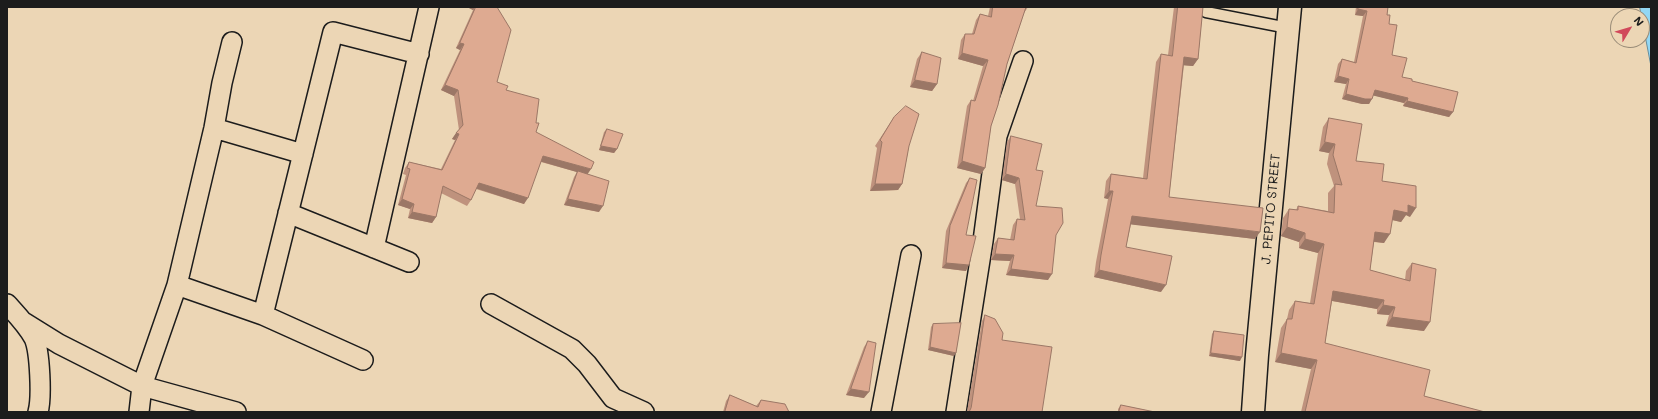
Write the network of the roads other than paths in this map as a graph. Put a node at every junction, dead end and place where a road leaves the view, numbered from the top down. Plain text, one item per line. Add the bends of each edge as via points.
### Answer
1 (429, 7) edge
2 (1206, 12) dead end
3 (1289, 17) edge
4 (232, 42) dead end
5 (419, 54) junction
6 (1023, 61) dead end
7 (214, 128) junction
8 (303, 154) junction
9 (288, 213) junction
10 (374, 248) junction
11 (911, 255) dead end
12 (409, 262) dead end
13 (177, 285) junction
14 (7, 304) edge
15 (491, 304) dead end
16 (263, 315) junction
17 (22, 321) junction
18 (363, 360) dead end
19 (142, 386) junction
20 (232, 411) edge
21 (38, 412) edge
22 (139, 412) edge
23 (644, 412) edge
24 (880, 412) edge
25 (956, 412) edge
26 (1253, 412) edge

1 - 5 street
2 - 3 lane
3 - 26 street, J. PEPITO STREET
4 - 7 street
5 - 8 street via 333,32
5 - 10 street
6 - 25 street via 998,136
7 - 8 street
7 - 13 street
8 - 9 street
9 - 10 street
9 - 16 street
10 - 12 street
11 - 24 street
13 - 16 street
13 - 19 street
14 - 17 street
15 - 23 street via 572,349 613,398
16 - 18 street
17 - 19 street via 59,344
17 - 21 street via 36,344 40,387
19 - 20 street
19 - 22 street

